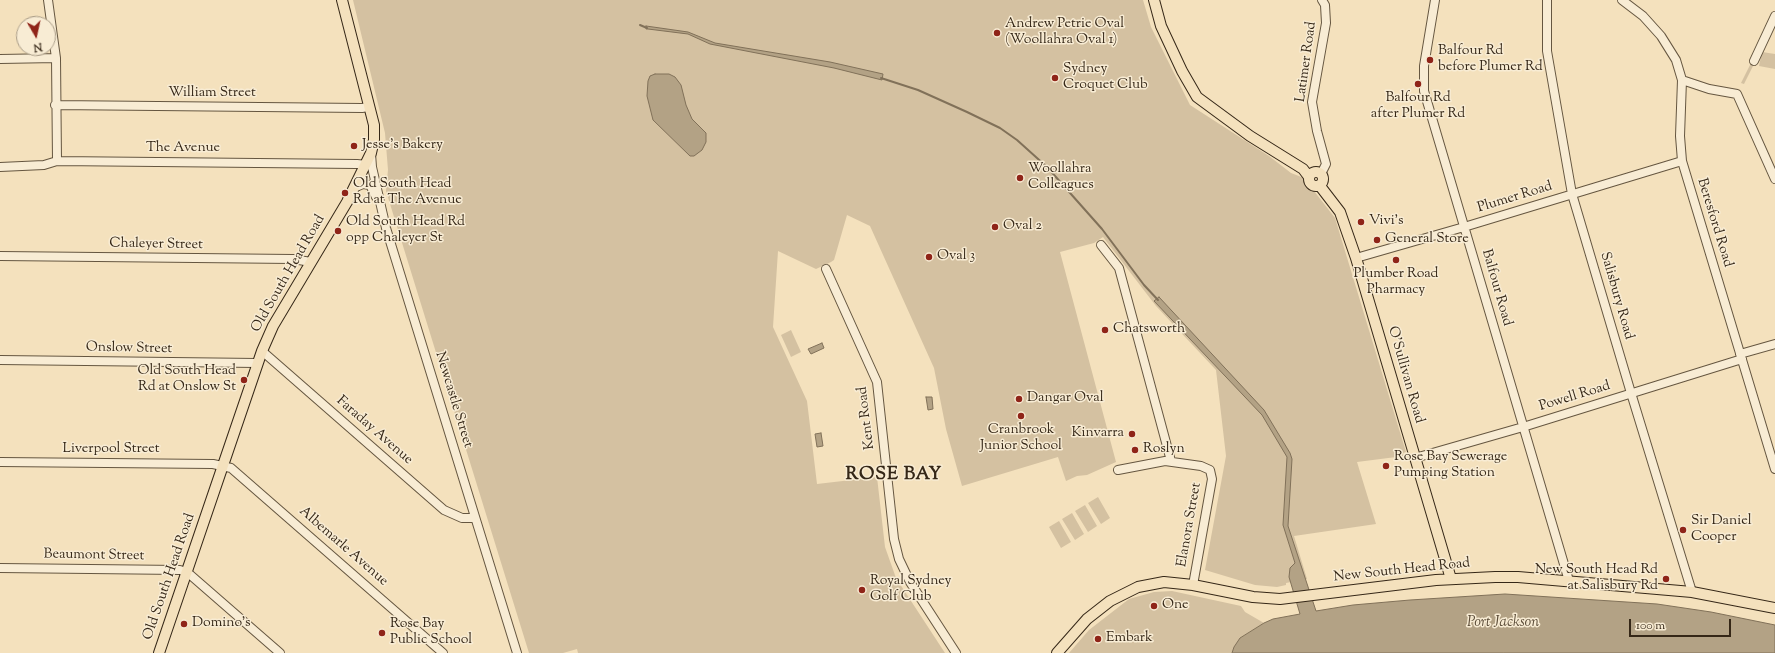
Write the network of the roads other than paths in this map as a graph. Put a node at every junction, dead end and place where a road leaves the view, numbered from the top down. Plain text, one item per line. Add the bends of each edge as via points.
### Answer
1 (48, 0) edge
2 (342, 0) edge
3 (1154, 0) edge
4 (1322, 0) edge
5 (1436, 0) edge
6 (1548, 0) edge
7 (1622, 0) edge
8 (1775, 16) edge
9 (56, 58) junction
10 (0, 59) edge
11 (1754, 61) dead end
12 (1682, 80) junction
13 (55, 105) junction
14 (368, 107) junction
15 (372, 153) junction
16 (56, 161) junction
17 (1682, 161) junction
18 (367, 165) junction
19 (0, 167) edge
20 (1321, 174) junction
21 (1309, 177) junction
22 (1775, 179) edge
23 (1320, 186) junction
24 (356, 187) junction
25 (1572, 194) junction
26 (1464, 227) junction
27 (386, 228) junction
28 (1102, 245) dead end
29 (0, 256) edge
30 (1356, 258) junction
31 (311, 262) junction
32 (826, 269) dead end
33 (1775, 344) edge
34 (262, 351) junction
35 (1741, 357) junction
36 (0, 360) edge
37 (257, 364) junction
38 (1631, 393) junction
39 (1523, 427) junction
40 (1415, 458) junction
41 (1171, 461) junction
42 (0, 462) edge
43 (222, 466) junction
44 (1775, 469) edge
45 (1118, 470) dead end
46 (475, 518) junction
47 (0, 568) edge
48 (187, 572) junction
49 (1451, 579) junction
50 (1569, 581) junction
51 (1193, 585) junction
52 (1692, 592) junction
53 (1775, 608) edge
54 (159, 653) edge
55 (280, 653) edge
56 (443, 653) edge
57 (518, 653) edge
58 (956, 653) edge
59 (1057, 653) edge

1 - 9 street
2 - 14 main road, Old South Head Road
3 - 21 main road via 1161,26 1197,97 1250,136 1303,169
4 - 20 street, Latimer Road via 1325,5 1326,23 1312,102 1326,164
5 - 26 street, Balfour Road via 1423,85
6 - 25 street, Salisbury Road via 1547,51
7 - 12 street, Beresford Road via 1643,16 1661,36 1676,60
8 - 11 street
9 - 10 street
9 - 13 street
12 - 17 street, Beresford Road
12 - 22 street via 1709,89 1737,94
13 - 14 street, William Street
13 - 16 street
14 - 15 main road, Old South Head Road via 374,125
15 - 18 main road, Old South Head Road
15 - 27 street, Newcastle Street via 372,167
16 - 18 street, The Avenue
16 - 19 street, The Avenue via 44,165
17 - 25 street, Plumer Road
17 - 35 street, Beresford Road
18 - 24 main road, Old South Head Road
20 - 21 main road via 1314,172
20 - 23 main road via 1324,180
21 - 23 main road via 1311,184
23 - 30 main road, O'Sullivan Road via 1340,212
24 - 27 street via 370,185
24 - 31 main road, Old South Head Road
25 - 26 street, Plumer Road
25 - 38 street, Salisbury Road
26 - 30 street, Plumer Road
26 - 39 street, Balfour Road
27 - 46 street, Newcastle Street
28 - 41 street via 1120,273
29 - 31 street, Chaleyer Street
30 - 40 main road, O'Sullivan Road
31 - 34 main road, Old South Head Road via 273,326
32 - 58 street, Kent Road via 877,382 894,539 899,559 910,582
33 - 35 street, Powell Road
34 - 37 main road, Old South Head Road
34 - 46 street, Faraday Avenue via 444,510 462,518
35 - 38 street, Powell Road
35 - 44 street, Beresford Road
36 - 37 street, Onslow Street
37 - 43 main road, Old South Head Road
38 - 39 street, Powell Road
38 - 52 street, Salisbury Road
39 - 40 street, Powell Road
39 - 50 street, Balfour Road
40 - 49 main road, O'Sullivan Road
41 - 45 street
41 - 51 street, Elanora Street via 1201,466 1210,470 1212,478
42 - 43 street, Liverpool Street
43 - 48 main road, Old South Head Road
43 - 56 street, Albemarle Avenue via 233,470
46 - 57 street, Newcastle Street
47 - 48 street, Beaumont Street
48 - 54 main road, Old South Head Road
48 - 55 street
49 - 50 main road, New South Head Road via 1503,577
49 - 51 main road, New South Head Road via 1273,599
50 - 52 main road, New South Head Road
51 - 59 main road, New South Head Road via 1151,584 1123,594 1087,618
52 - 53 main road, New South Head Road

